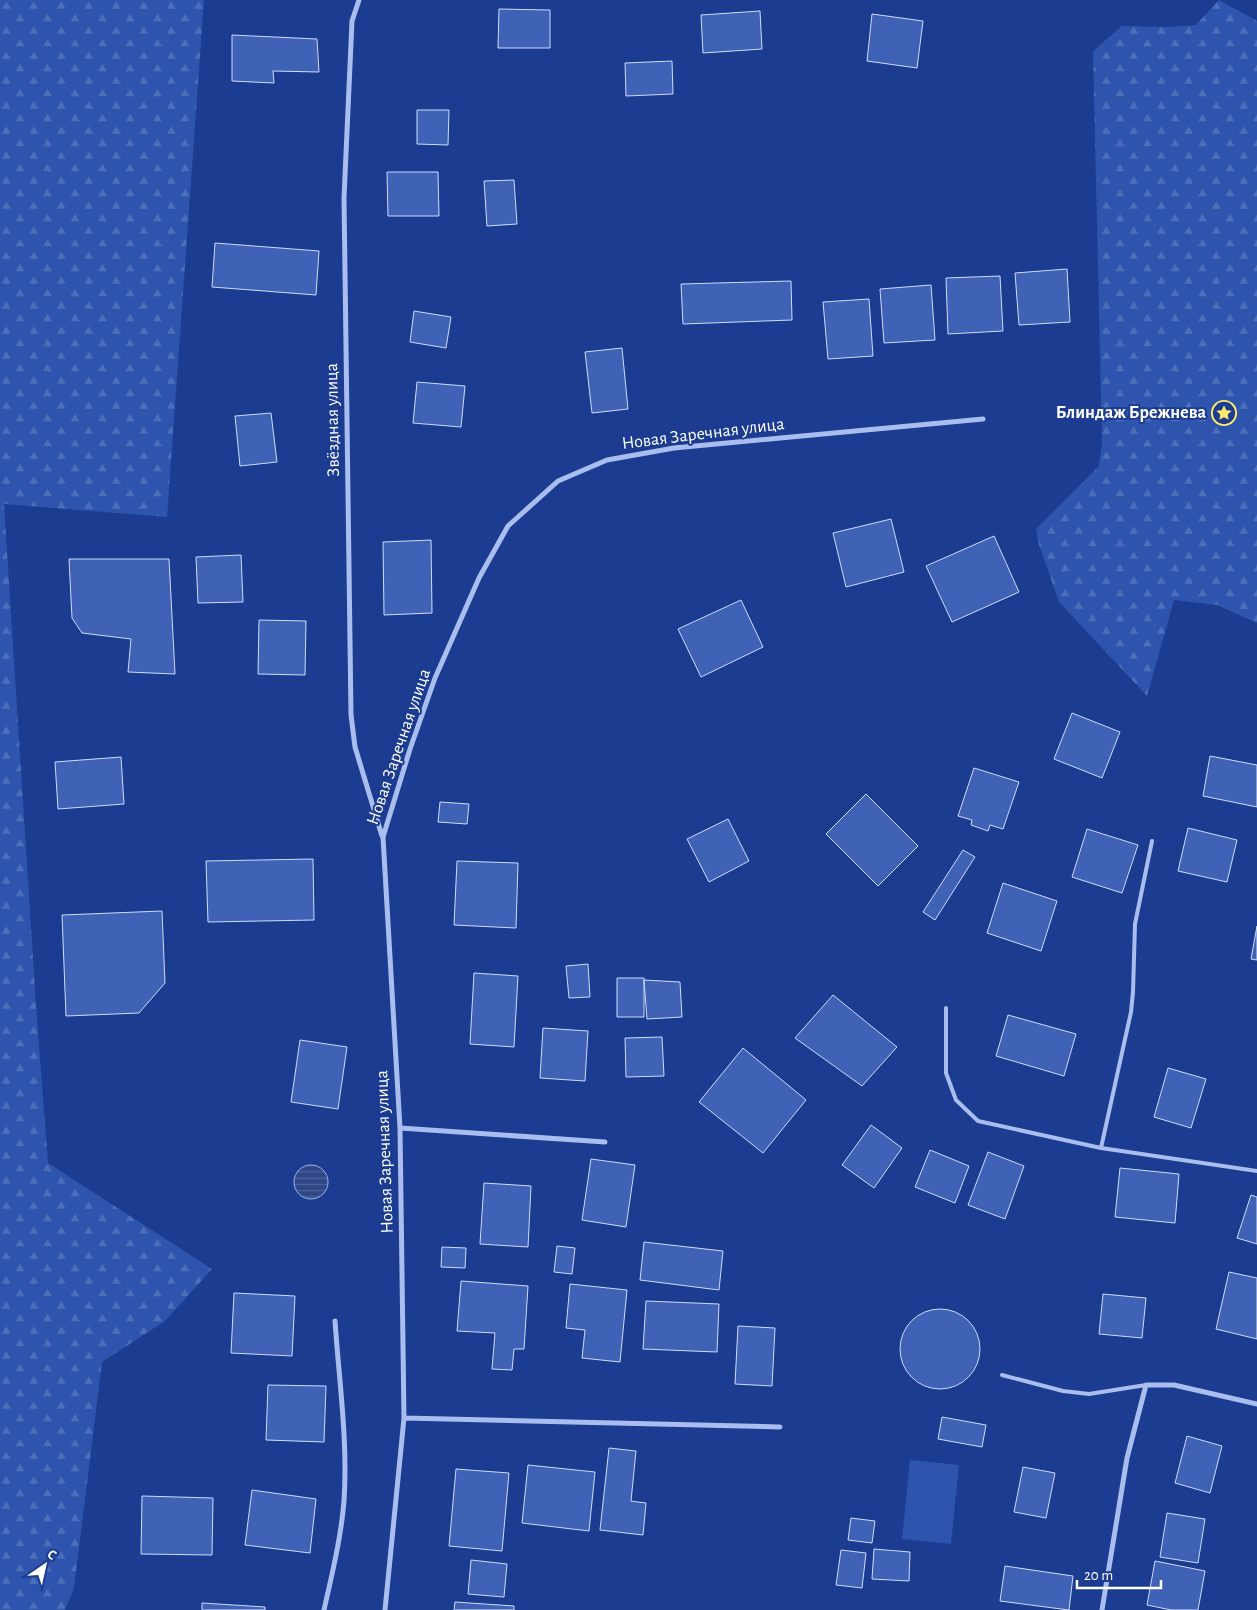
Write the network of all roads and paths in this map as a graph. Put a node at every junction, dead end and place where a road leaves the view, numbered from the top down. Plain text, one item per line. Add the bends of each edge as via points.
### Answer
1 (359, 0) edge
2 (983, 419) dead end
3 (383, 836) junction
4 (1152, 841) dead end
5 (946, 1008) dead end
6 (400, 1128) junction
7 (605, 1142) dead end
8 (1101, 1148) junction
9 (1257, 1171) edge
10 (335, 1321) dead end
11 (1002, 1375) dead end
12 (1146, 1385) junction
13 (1257, 1404) edge
14 (404, 1418) junction
15 (780, 1427) dead end
16 (324, 1610) edge
17 (385, 1610) edge
18 (1102, 1610) edge

1 - 3 street, Звёздная улица via 352,21 344,198 351,714 355,747
2 - 3 street, Новая Заречная улица via 674,448 607,460 558,481 508,526 479,578 436,678
3 - 6 street, Новая Заречная улица
4 - 8 lane via 1135,924 1134,992
5 - 8 lane via 946,1073 956,1100 978,1121
6 - 7 street
6 - 14 street, Новая Заречная улица
8 - 9 lane
10 - 16 street via 344,1501 338,1549
11 - 12 lane via 1063,1391 1090,1394
12 - 13 street via 1174,1385
12 - 18 street via 1127,1458
14 - 15 street
14 - 17 street, Новая Заречная улица

